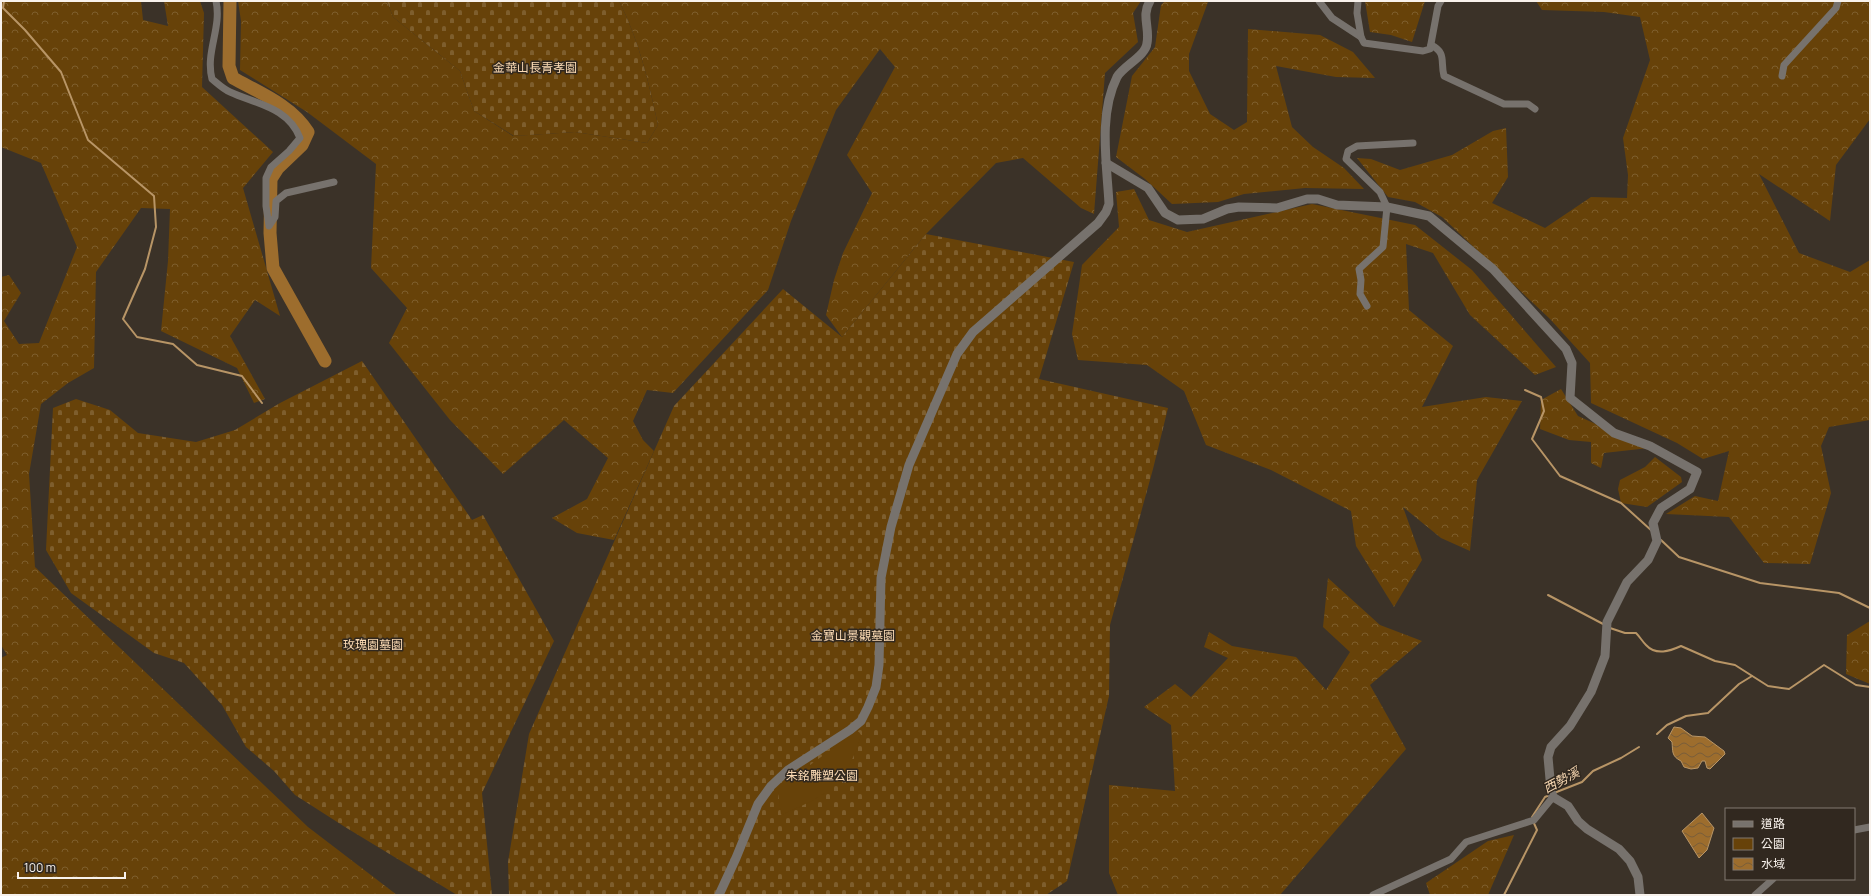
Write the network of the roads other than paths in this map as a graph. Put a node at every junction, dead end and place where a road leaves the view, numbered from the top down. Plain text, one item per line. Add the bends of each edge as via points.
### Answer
1 (216, 1) edge
2 (1150, 1) edge
3 (1319, 1) edge
4 (1358, 1) edge
5 (1441, 1) edge
6 (1838, 1) edge
7 (1361, 37) junction
8 (1431, 45) junction
9 (1782, 76) dead end
10 (1535, 109) dead end
11 (1413, 143) dead end
12 (1106, 163) junction
13 (334, 182) dead end
14 (1387, 207) junction
15 (1367, 306) dead end
16 (1553, 797) junction
17 (1870, 827) edge
18 (1855, 830) edge
19 (1772, 880) edge
20 (718, 895) edge
21 (1373, 895) edge
22 (1640, 895) edge
23 (1755, 895) edge

1 - 13 street via 218,12 209,67 212,79 228,91 291,120 300,138 271,167 266,178 269,226 275,217 276,201 286,193
2 - 12 street via 1145,14 1148,44 1118,75 1111,91 1106,118
3 - 7 street via 1332,18
4 - 7 street
5 - 8 street
6 - 9 street via 1836,8 1784,65
7 - 8 street via 1364,43 1423,51
8 - 10 street via 1439,49 1442,55 1444,76 1504,104 1528,104
11 - 14 street via 1357,146 1348,151 1346,159 1380,192
12 - 14 street via 1148,188 1165,213 1178,220 1203,219 1239,207 1277,208 1307,199 1318,199 1337,205
12 - 20 street via 1109,204 1106,212 1098,223 973,332 957,354 937,396 909,465 891,527 881,578 876,687 861,721 841,737 788,770 770,786 758,804
14 - 15 street via 1383,247 1359,269 1360,294
14 - 16 street via 1429,216 1493,269 1566,349 1572,363 1570,398 1614,433 1650,446 1697,472 1690,489 1661,508 1653,523 1658,541 1648,560 1627,582 1607,622 1605,656 1591,692 1570,726 1551,747 1548,756
16 - 21 street via 1534,820 1466,842 1451,859
16 - 22 street via 1568,806 1587,829 1619,848 1630,861 1638,877
17 - 18 street
19 - 23 street

